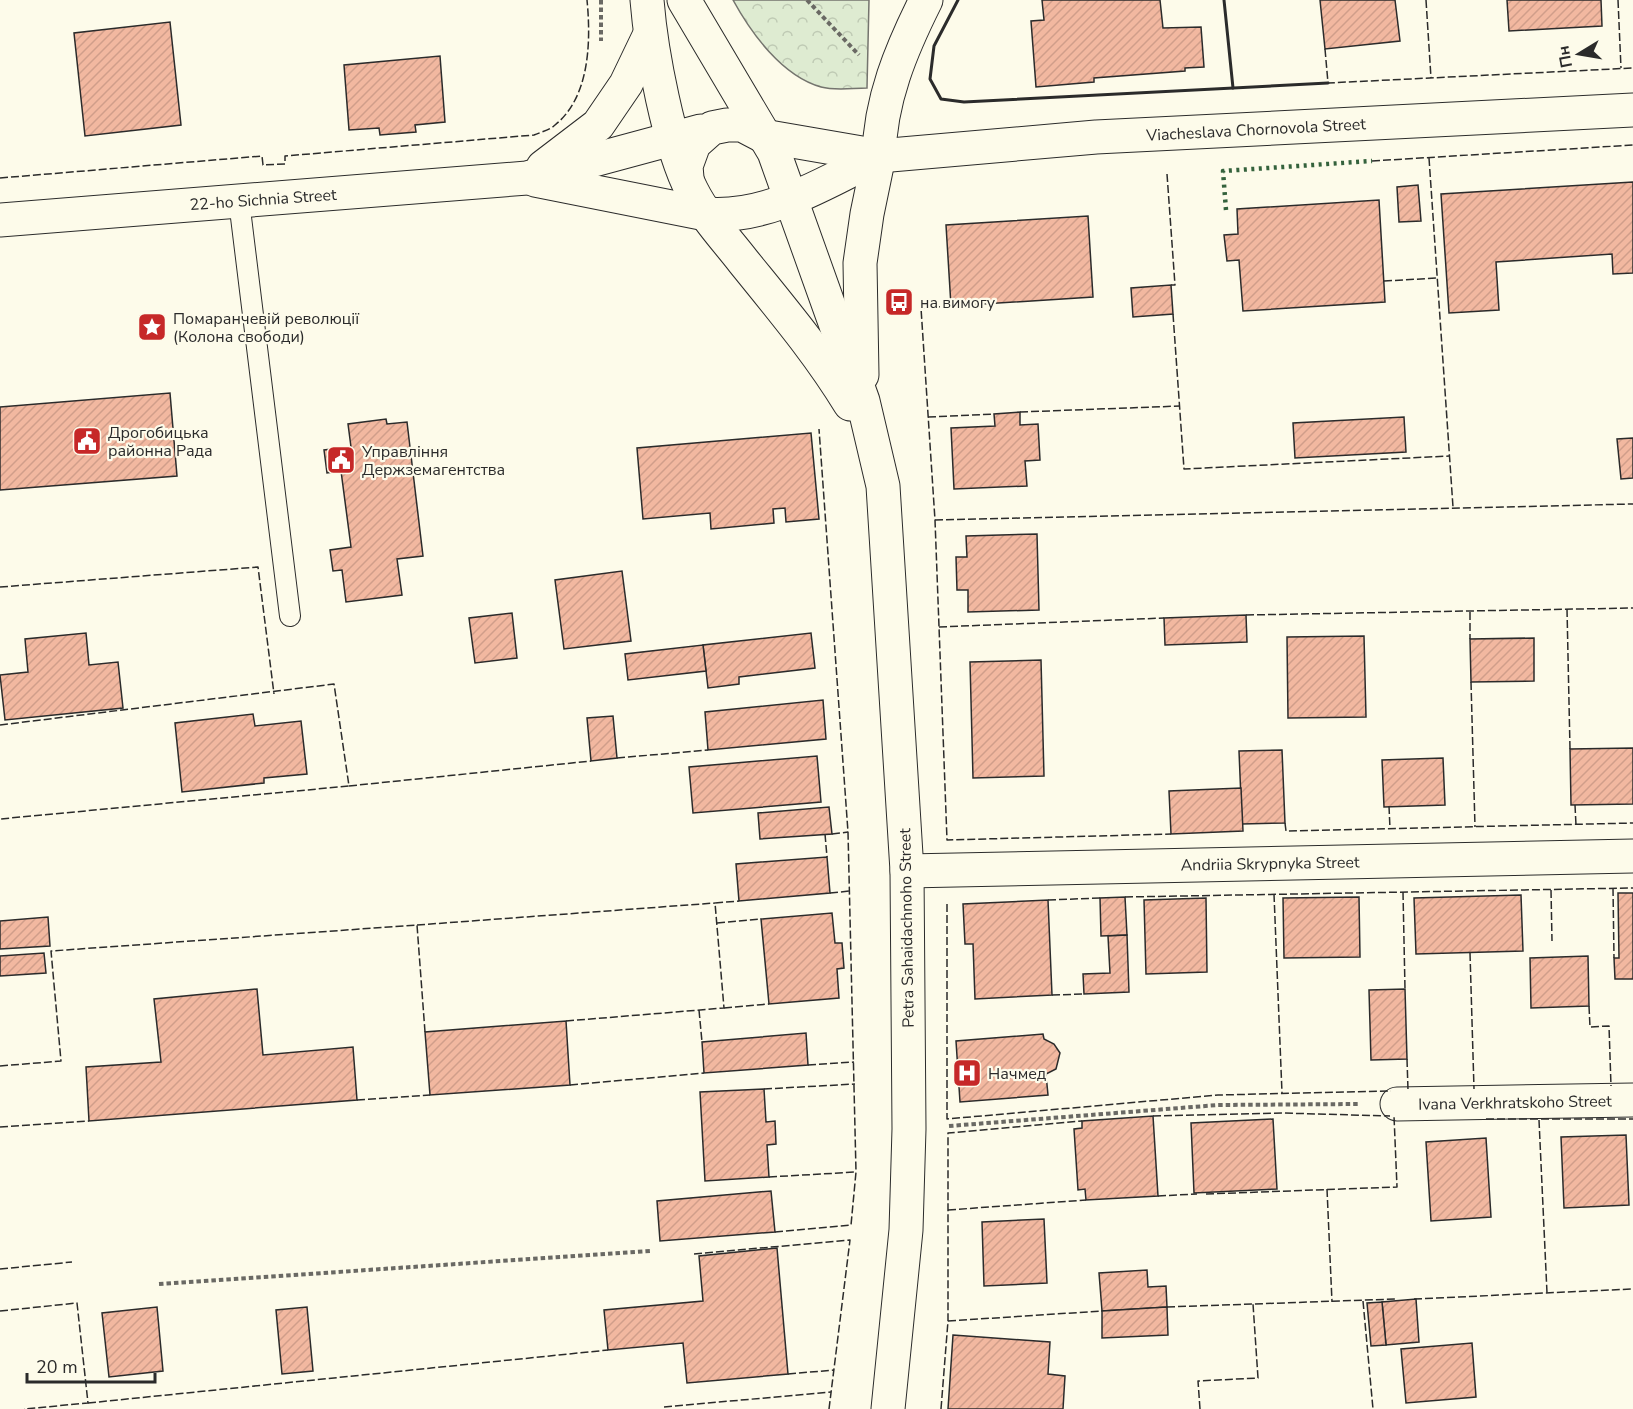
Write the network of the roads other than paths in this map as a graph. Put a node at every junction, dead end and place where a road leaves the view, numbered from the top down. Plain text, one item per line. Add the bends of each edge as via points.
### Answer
1 (647, 0) edge
2 (684, 0) edge
3 (906, 0) edge
4 (926, 0) edge
5 (650, 34) junction
6 (909, 34) junction
7 (1633, 110) edge
8 (712, 128) junction
9 (674, 140) junction
10 (770, 149) junction
11 (879, 156) junction
12 (527, 178) junction
13 (790, 200) junction
14 (239, 201) junction
15 (713, 204) junction
16 (0, 220) edge
17 (863, 401) junction
18 (875, 447) junction
19 (290, 616) dead end
20 (1633, 856) edge
21 (907, 870) junction
22 (1633, 1100) edge
23 (1397, 1104) road end
24 (888, 1409) edge

1 - 5 street
2 - 10 street
3 - 6 lane
4 - 6 street
5 - 9 street
5 - 12 street via 626,84 598,125 571,149
6 - 11 street via 889,87 880,125
7 - 11 street, Viacheslava Chornovola Street via 1096,137
8 - 9 street
8 - 10 street via 742,125
8 - 15 street via 689,154
9 - 12 street
9 - 15 street
10 - 11 street
10 - 13 street
10 - 15 street via 775,185 770,195
11 - 13 street
11 - 17 street via 860,263
12 - 14 street, 22-ho Sichnia Street
12 - 15 street
13 - 15 street
13 - 17 street
14 - 16 street, 22-ho Sichnia Street
14 - 19 lane
15 - 18 street via 814,350
17 - 18 street, Petra Sahaidachnoho Street
18 - 21 street, Petra Sahaidachnoho Street via 883,486
20 - 21 street, Andriia Skrypnyka Street
21 - 24 street, Petra Sahaidachnoho Street via 906,1230
22 - 23 street, Ivana Verkhratskoho Street

